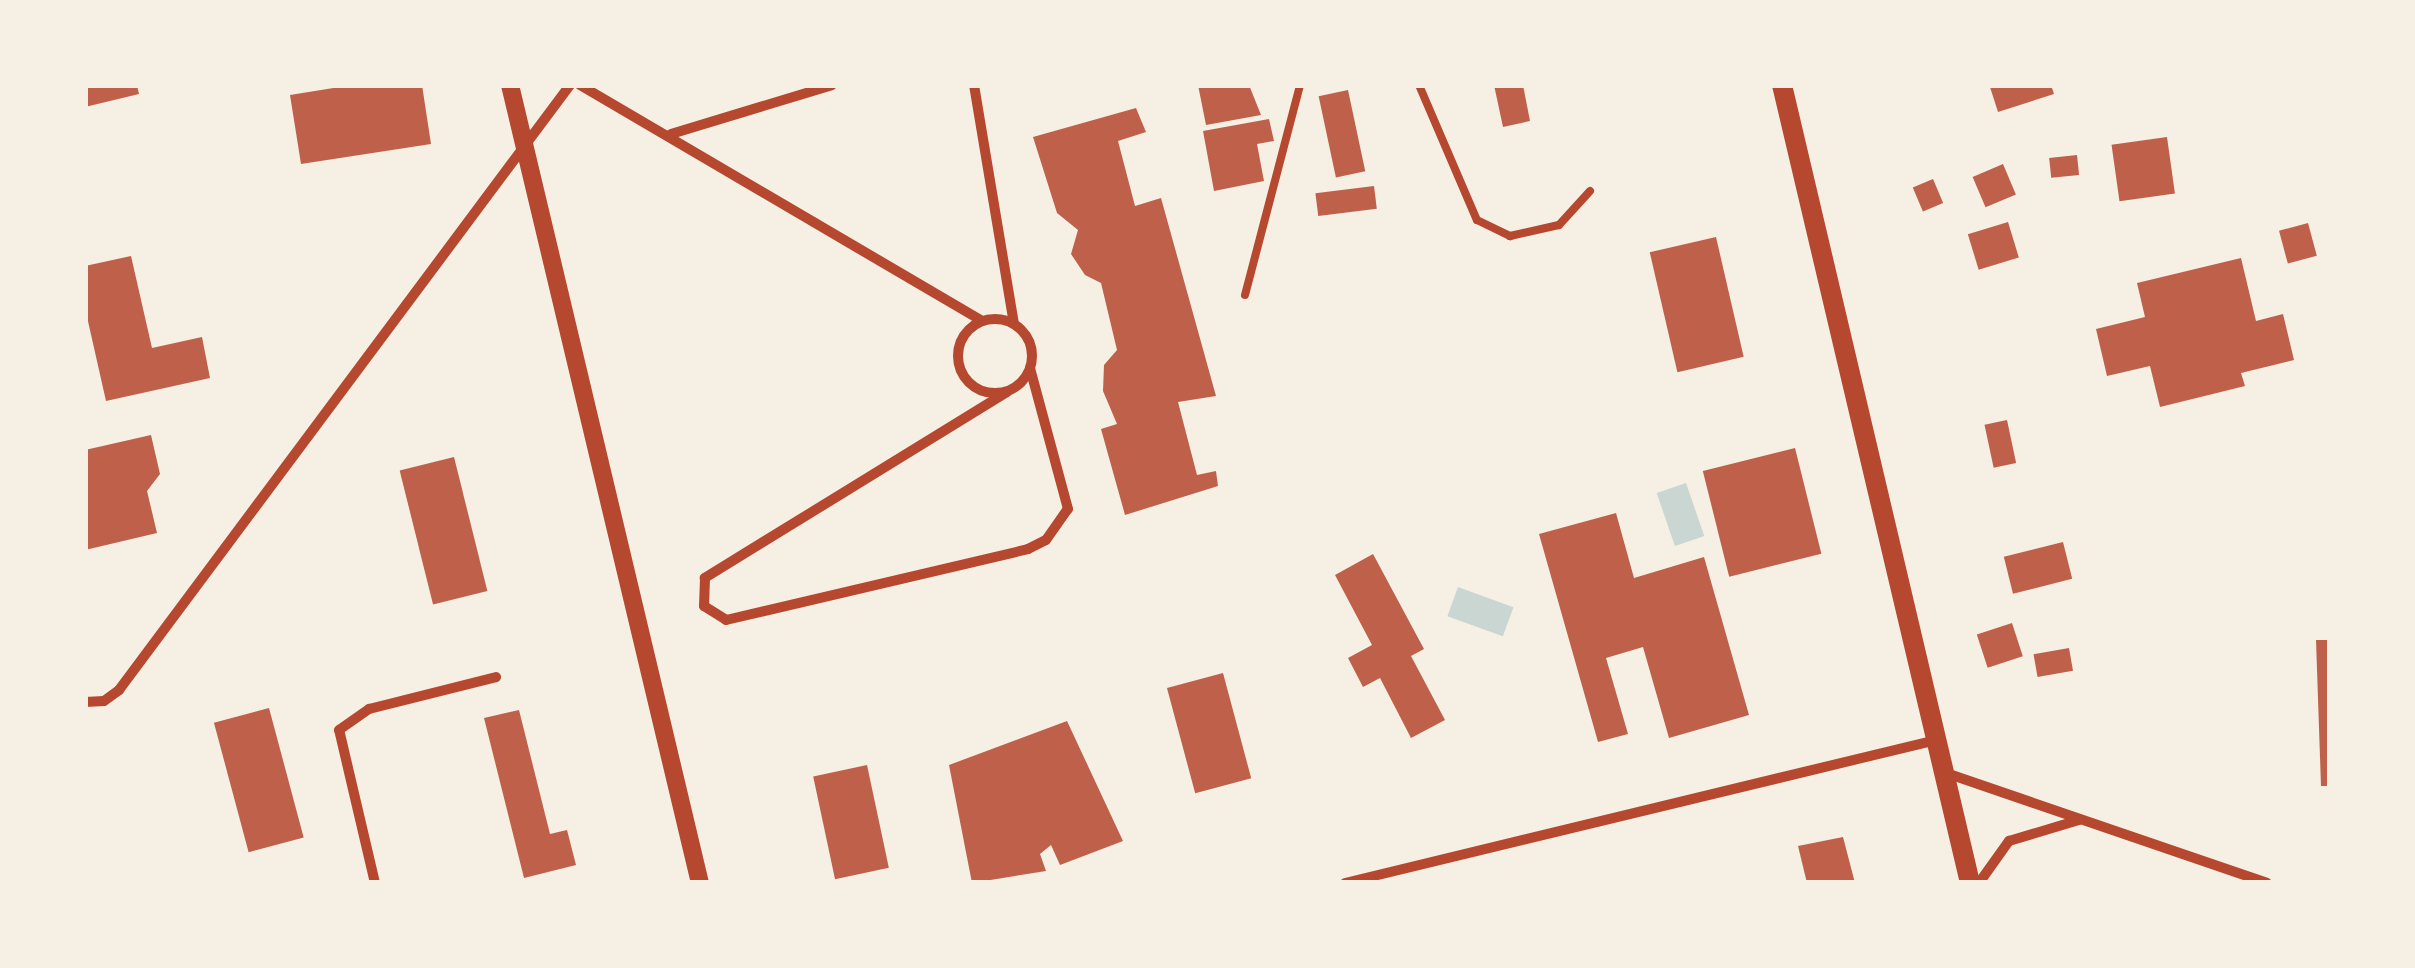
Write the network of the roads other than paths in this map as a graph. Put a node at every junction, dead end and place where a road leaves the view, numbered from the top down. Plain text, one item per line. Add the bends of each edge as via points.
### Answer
1 (510, 85) edge
2 (570, 85) edge
3 (580, 85) edge
4 (832, 85) edge
5 (974, 85) edge
6 (1300, 85) edge
7 (1419, 85) edge
8 (1782, 85) edge
9 (672, 134) junction
10 (524, 146) junction
11 (1590, 191) dead end
12 (1244, 295) dead end
13 (982, 321) junction
14 (1014, 324) junction
15 (1030, 368) junction
16 (1008, 392) junction
17 (496, 677) dead end
18 (85, 702) edge
19 (1936, 740) junction
20 (1945, 772) junction
21 (2080, 820) junction
22 (375, 883) edge
23 (700, 883) edge
24 (1345, 883) edge
25 (1970, 883) edge
26 (1979, 883) edge
27 (2266, 883) edge

1 - 10 street
2 - 10 street
3 - 9 street
4 - 9 street
5 - 14 street
6 - 12 lane
7 - 11 lane via 1477,220 1510,236 1559,225
8 - 19 main road
9 - 13 street
10 - 18 street via 119,690 104,702
10 - 23 street
13 - 14 street
13 - 16 street via 959,344 963,376 976,388
14 - 15 street via 1032,352
15 - 16 street
15 - 16 street via 1068,509 1046,540 726,620 704,606 699,594 705,578
17 - 22 street via 369,709 339,730
19 - 20 main road
19 - 24 street
20 - 21 street
20 - 25 main road
21 - 26 street via 2009,841
21 - 27 street

